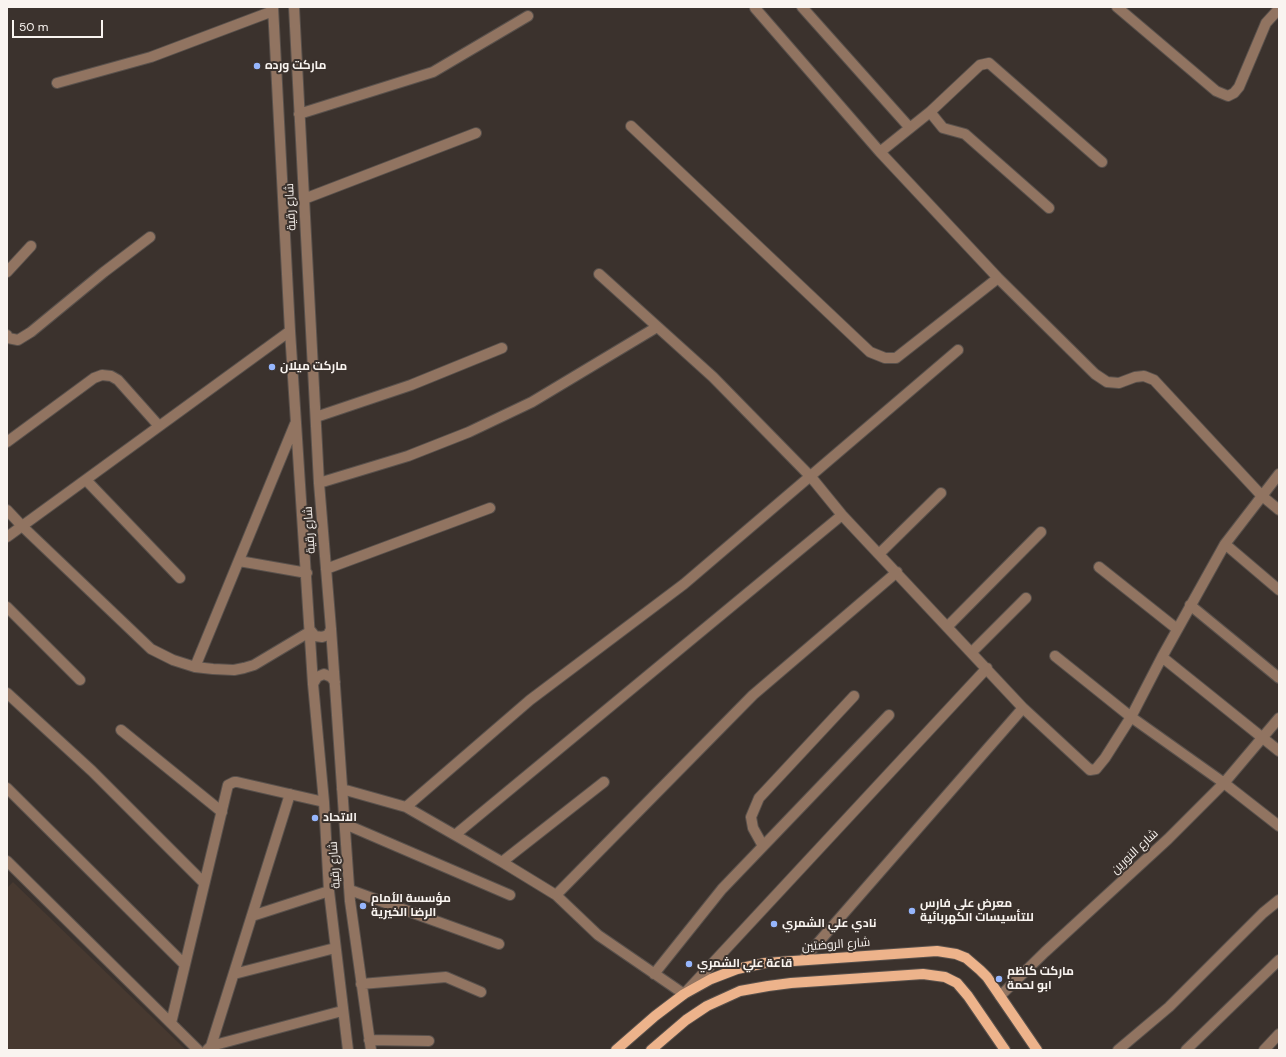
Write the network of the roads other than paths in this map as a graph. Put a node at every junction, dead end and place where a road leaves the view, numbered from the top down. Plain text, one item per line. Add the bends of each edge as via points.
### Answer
1 (294, 7) edge
2 (802, 7) edge
3 (1117, 7) edge
4 (755, 8) dead end
5 (273, 9) edge
6 (1279, 10) edge
7 (528, 16) dead end
8 (57, 84) dead end
9 (930, 112) junction
10 (299, 114) junction
11 (631, 126) dead end
12 (910, 128) junction
13 (476, 133) dead end
14 (880, 152) junction
15 (1102, 162) dead end
16 (304, 200) junction
17 (1049, 208) dead end
18 (150, 237) dead end
19 (31, 246) dead end
20 (7, 272) edge
21 (599, 274) dead end
22 (998, 278) junction
23 (657, 327) junction
24 (290, 331) junction
25 (7, 336) edge
26 (502, 348) dead end
27 (958, 350) dead end
28 (316, 417) junction
29 (297, 420) junction
30 (159, 426) junction
31 (7, 442) edge
32 (1279, 474) edge
33 (811, 477) junction
34 (86, 480) junction
35 (319, 483) junction
36 (941, 493) dead end
37 (1261, 495) junction
38 (490, 508) dead end
39 (7, 510) edge
40 (1279, 510) edge
41 (842, 515) junction
42 (22, 526) junction
43 (1041, 532) dead end
44 (7, 537) edge
45 (1224, 544) junction
46 (879, 554) junction
47 (239, 561) junction
48 (1099, 567) dead end
49 (326, 569) junction
50 (897, 572) junction
51 (307, 573) junction
52 (180, 578) dead end
53 (1279, 590) edge
54 (1026, 598) dead end
55 (1190, 605) junction
56 (7, 607) edge
57 (948, 626) junction
58 (331, 629) junction
59 (1177, 629) junction
60 (311, 631) junction
61 (972, 652) junction
62 (1055, 656) dead end
63 (1162, 657) junction
64 (195, 667) junction
65 (987, 668) junction
66 (1279, 678) edge
67 (80, 680) dead end
68 (335, 682) junction
69 (313, 684) junction
70 (7, 693) edge
71 (854, 696) dead end
72 (1024, 708) junction
73 (889, 716) dead end
74 (1131, 717) junction
75 (1279, 718) edge
76 (121, 730) dead end
77 (1262, 738) junction
78 (1279, 751) edge
79 (604, 782) dead end
80 (1224, 783) junction
81 (7, 788) edge
82 (342, 789) junction
83 (290, 794) junction
84 (324, 802) junction
85 (406, 807) junction
86 (222, 812) junction
87 (345, 824) junction
88 (1279, 826) edge
89 (455, 835) junction
90 (763, 846) junction
91 (502, 862) junction
92 (9, 867) edge
93 (204, 883) junction
94 (350, 890) junction
95 (329, 891) junction
96 (510, 895) dead end
97 (556, 895) junction
98 (1279, 900) edge
99 (252, 916) junction
100 (499, 944) dead end
101 (335, 948) junction
102 (803, 960) junction
103 (1279, 960) edge
104 (184, 964) junction
105 (234, 974) junction
106 (654, 974) junction
107 (361, 984) junction
108 (481, 992) dead end
109 (684, 994) junction
110 (1000, 996) junction
111 (342, 1011) junction
112 (171, 1023) junction
113 (1279, 1034) edge
114 (369, 1040) junction
115 (429, 1041) dead end
116 (209, 1048) edge
117 (198, 1050) edge
118 (348, 1050) edge
119 (371, 1050) edge
120 (616, 1050) edge
121 (651, 1050) edge
122 (1005, 1050) edge
123 (1036, 1050) edge
124 (1118, 1050) edge
125 (1186, 1050) edge
126 (1264, 1050) edge

1 - 10 street, شارع رقية
2 - 12 street
3 - 6 street via 1216,91 1228,96 1234,94 1239,87 1266,23
4 - 14 street
5 - 8 street via 151,57
5 - 24 street, شارع رقية
7 - 10 street via 433,72
9 - 12 street
9 - 15 street via 980,65 989,64
9 - 17 street via 943,128 965,134
10 - 16 street, شارع رقية
11 - 22 street via 870,352 885,358 896,358
12 - 14 street
13 - 16 street
14 - 22 street
16 - 28 street, شارع رقية
18 - 25 street via 31,332 18,340
19 - 20 street
21 - 23 street
22 - 37 street via 1095,374 1107,382 1119,383 1144,376 1154,380
23 - 33 street via 713,377
23 - 35 street via 532,402 476,428 408,456
24 - 29 street, شارع رقية
24 - 30 street
26 - 28 street via 411,385
27 - 33 street
28 - 35 street, شارع رقية
29 - 47 street
29 - 51 street, شارع رقية
30 - 31 street via 118,380 102,375 94,378
30 - 34 street
32 - 37 street
33 - 41 street
33 - 85 street via 684,584 530,700
34 - 42 street
34 - 52 street
35 - 49 street, شارع رقية
36 - 46 street
37 - 40 street
37 - 45 street
38 - 49 street
39 - 42 street
41 - 46 street
41 - 89 street
42 - 44 street
42 - 64 street via 151,648 165,657
43 - 57 street
45 - 53 street
45 - 55 street
46 - 50 street
47 - 51 street
47 - 64 street
48 - 59 street
49 - 58 street, شارع رقية
50 - 57 street
50 - 97 street via 753,695
51 - 60 street, شارع رقية
54 - 61 street
55 - 59 street
55 - 66 street
56 - 67 street
57 - 61 street
58 - 60 street via 328,635 322,638 315,636
58 - 68 street, شارع رقية
59 - 63 street
60 - 64 street via 254,665 234,670
60 - 69 street, شارع رقية
61 - 65 street
62 - 74 street
63 - 74 street
63 - 77 street
65 - 72 street
65 - 109 street
68 - 69 street via 324,674 317,677
68 - 82 street, شارع رقية
69 - 84 street, شارع رقية
70 - 93 street via 92,771
71 - 90 street via 760,798 751,817 753,828
72 - 74 street via 1090,770 1096,769 1105,758
72 - 102 street
73 - 90 street
74 - 80 street
75 - 77 street, شارع النورين
76 - 86 street
77 - 78 street
77 - 80 street, شارع النورين
79 - 91 street
80 - 88 street
80 - 110 street, شارع النورين
81 - 104 street
82 - 85 street
82 - 87 street, شارع رقية
83 - 84 street
83 - 86 street via 234,782 228,785
83 - 99 street
84 - 95 street, شارع رقية
85 - 89 street
86 - 93 street
87 - 94 street, شارع رقية
87 - 96 street
89 - 91 street
90 - 106 street via 722,889
91 - 97 street
92 - 112 street
93 - 104 street
94 - 100 street
94 - 107 street, شارع رقية
95 - 99 street
95 - 101 street, شارع رقية
97 - 106 street via 598,935
98 - 124 street via 1169,1007
99 - 105 street
101 - 105 street
101 - 111 street, شارع رقية
102 - 109 main road, شارع الروضتين via 765,963 737,969 711,979
102 - 110 main road, شارع الروضتين via 945,951 973,963
103 - 125 street
104 - 112 street
105 - 116 street
106 - 109 street
107 - 108 street via 446,977
107 - 114 street, شارع رقية
109 - 120 main road, شارع الروضتين
110 - 123 main road, شارع الروضتين
111 - 116 street
111 - 118 street, شارع رقية
112 - 117 street
113 - 126 street
114 - 115 street
114 - 119 street, شارع رقية
121 - 122 main road via 707,1006 740,991 791,983 923,974 945,977 962,989

